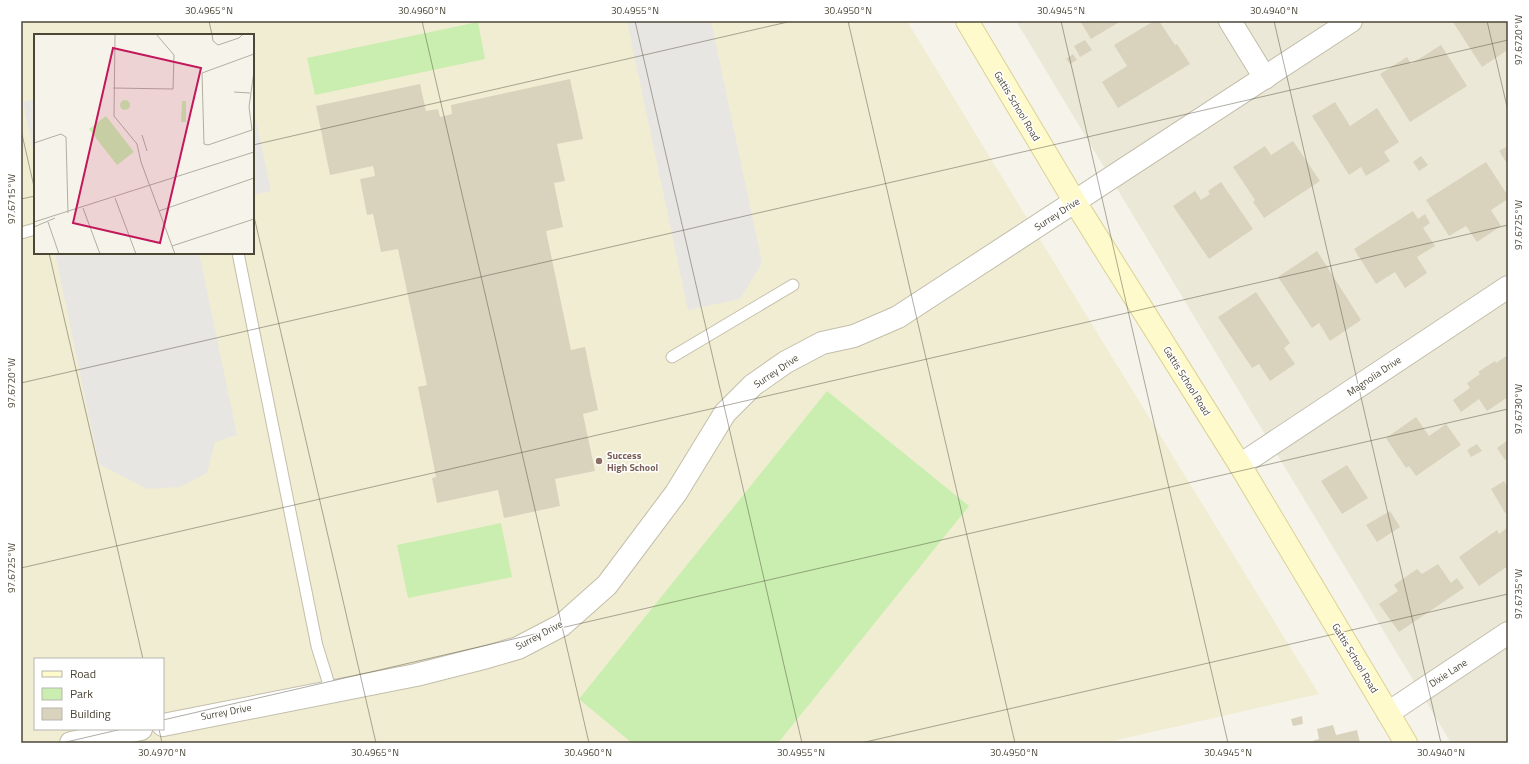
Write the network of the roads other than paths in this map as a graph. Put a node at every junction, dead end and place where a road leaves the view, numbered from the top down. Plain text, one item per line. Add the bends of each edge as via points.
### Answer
1 (966, 21) edge
2 (1230, 21) edge
3 (1351, 21) edge
4 (1265, 78) junction
5 (1075, 202) junction
6 (34, 229) edge
7 (21, 233) edge
8 (238, 254) edge
9 (793, 285) dead end
10 (1508, 287) edge
11 (672, 357) dead end
12 (1240, 465) junction
13 (1508, 633) edge
14 (331, 691) junction
15 (1388, 713) junction
16 (164, 725) edge
17 (136, 730) edge
18 (71, 743) edge
19 (1406, 743) edge

1 - 5 main road, Gattis School Road
2 - 4 street
3 - 4 street, Surrey Drive
4 - 5 street, Surrey Drive
5 - 12 main road, Gattis School Road
5 - 14 street, Surrey Drive via 898,317 854,336 822,343 786,362 753,385 726,413 676,493 607,585 562,625 518,648 494,655 416,675
6 - 7 lane
8 - 14 lane via 317,646
9 - 11 lane
10 - 12 street, Magnolia Drive
12 - 15 main road, Gattis School Road
13 - 15 street, Dixie Lane
14 - 16 street, Surrey Drive
15 - 19 main road, Gattis School Road
17 - 18 street

